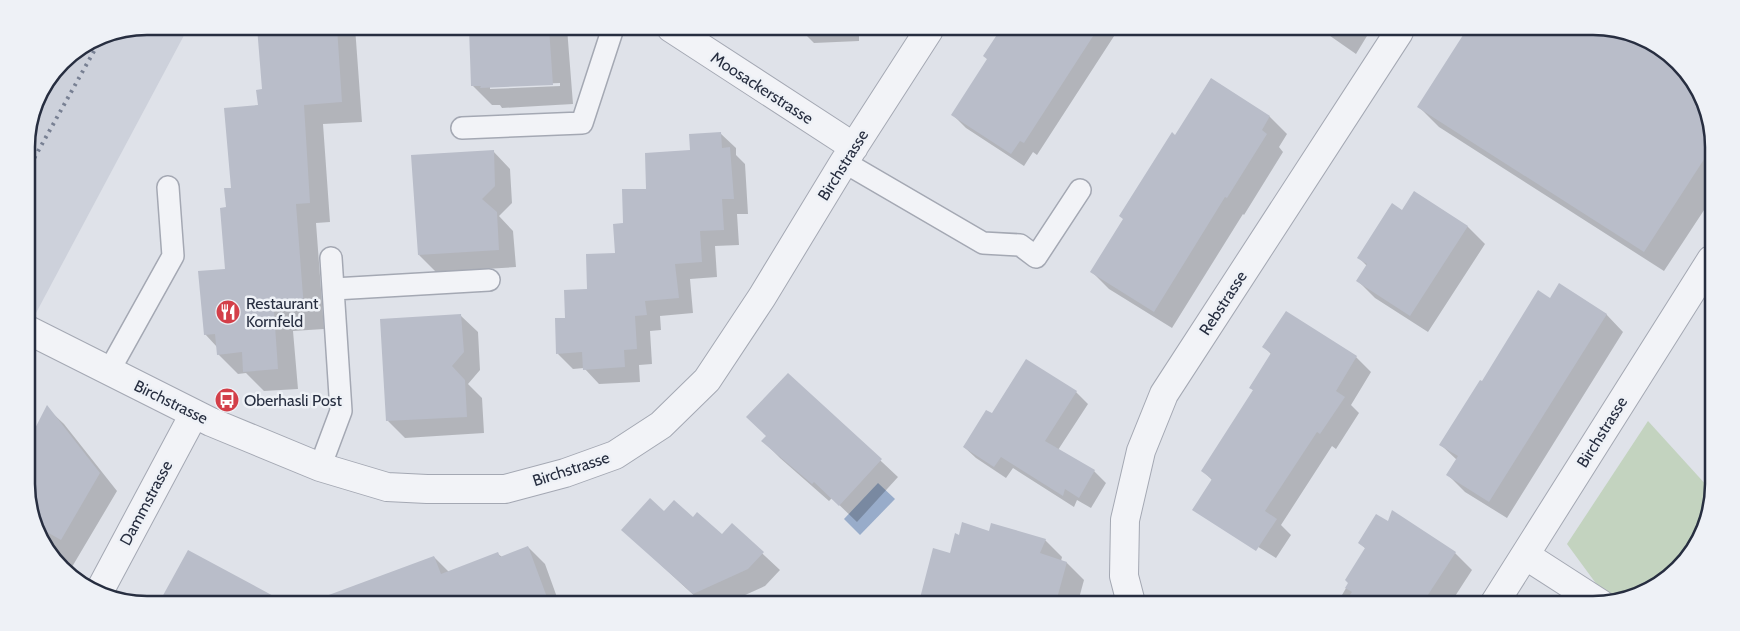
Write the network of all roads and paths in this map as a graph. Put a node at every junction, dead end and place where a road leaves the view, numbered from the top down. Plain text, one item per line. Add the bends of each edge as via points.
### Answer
1 (611, 35) edge
2 (681, 35) edge
3 (926, 35) edge
4 (1397, 35) edge
5 (462, 128) dead end
6 (849, 155) junction
7 (168, 187) dead end
8 (1080, 190) dead end
9 (331, 258) dead end
10 (1705, 270) edge
11 (489, 280) dead end
12 (334, 289) junction
13 (35, 334) edge
14 (109, 371) junction
15 (194, 414) junction
16 (320, 467) junction
17 (1525, 555) junction
18 (101, 586) edge
19 (1129, 596) edge
20 (1499, 596) edge
21 (1589, 596) edge

1 - 5 lane via 582,123
2 - 6 street, Moosackerstrasse
3 - 6 street, Birchstrasse
4 - 19 street, Rebstrasse via 1164,394 1141,451 1125,520 1124,576
6 - 8 lane via 983,243 1020,245 1036,257
6 - 16 street, Birchstrasse via 707,380 661,425 615,455 565,473 505,488 387,487
7 - 14 lane via 173,256
9 - 12 lane
10 - 17 street, Birchstrasse
11 - 12 lane
12 - 16 lane via 341,411
13 - 14 street, Birchstrasse
14 - 15 street, Birchstrasse
15 - 16 street, Birchstrasse
15 - 18 street, Dammstrasse
17 - 20 street, Birchstrasse
17 - 21 street

